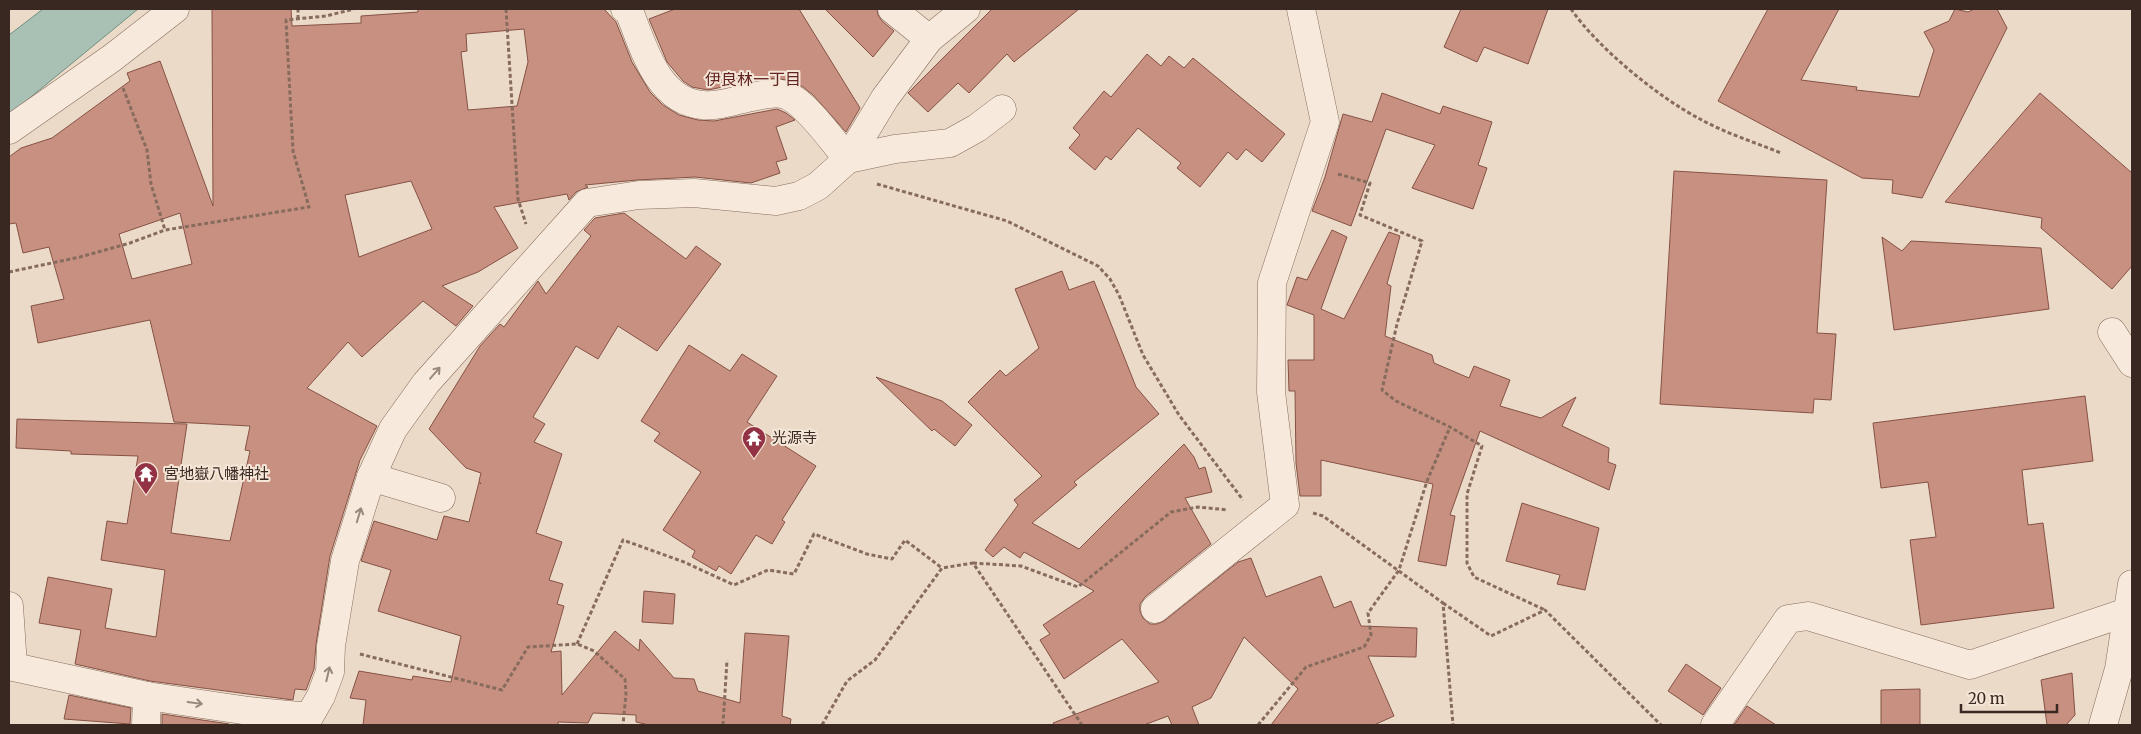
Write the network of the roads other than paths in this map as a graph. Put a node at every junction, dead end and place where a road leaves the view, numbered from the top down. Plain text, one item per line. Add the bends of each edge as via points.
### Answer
1 (175, 9) edge
2 (892, 9) edge
3 (966, 9) edge
4 (1301, 9) edge
5 (630, 10) edge
6 (929, 40) junction
7 (1002, 109) dead end
8 (9, 130) edge
9 (848, 159) junction
10 (2112, 332) dead end
11 (2132, 362) edge
12 (371, 477) junction
13 (441, 498) dead end
14 (2131, 598) edge
15 (9, 606) edge
16 (1155, 609) dead end
17 (11, 666) edge
18 (146, 696) junction
19 (146, 725) edge
20 (1715, 725) edge
21 (2103, 725) edge

1 - 8 street
2 - 6 street
3 - 6 street
4 - 16 street via 1325,122 1272,284 1271,392 1285,505
5 - 9 street via 656,74 677,96 702,105 773,94 786,95 798,101
6 - 9 street via 885,98
7 - 9 street via 950,143 895,149
12 -> 9 street via 393,429 426,383 587,203 639,195 694,193 776,201 800,196 818,186
10 - 11 street
12 - 13 street
18 -> 12 street via 309,717 330,672 345,561
14 - 20 street via 1970,665 1808,616 1788,619
14 - 21 street via 2119,669
15 - 17 street
17 - 18 street
18 - 19 street

